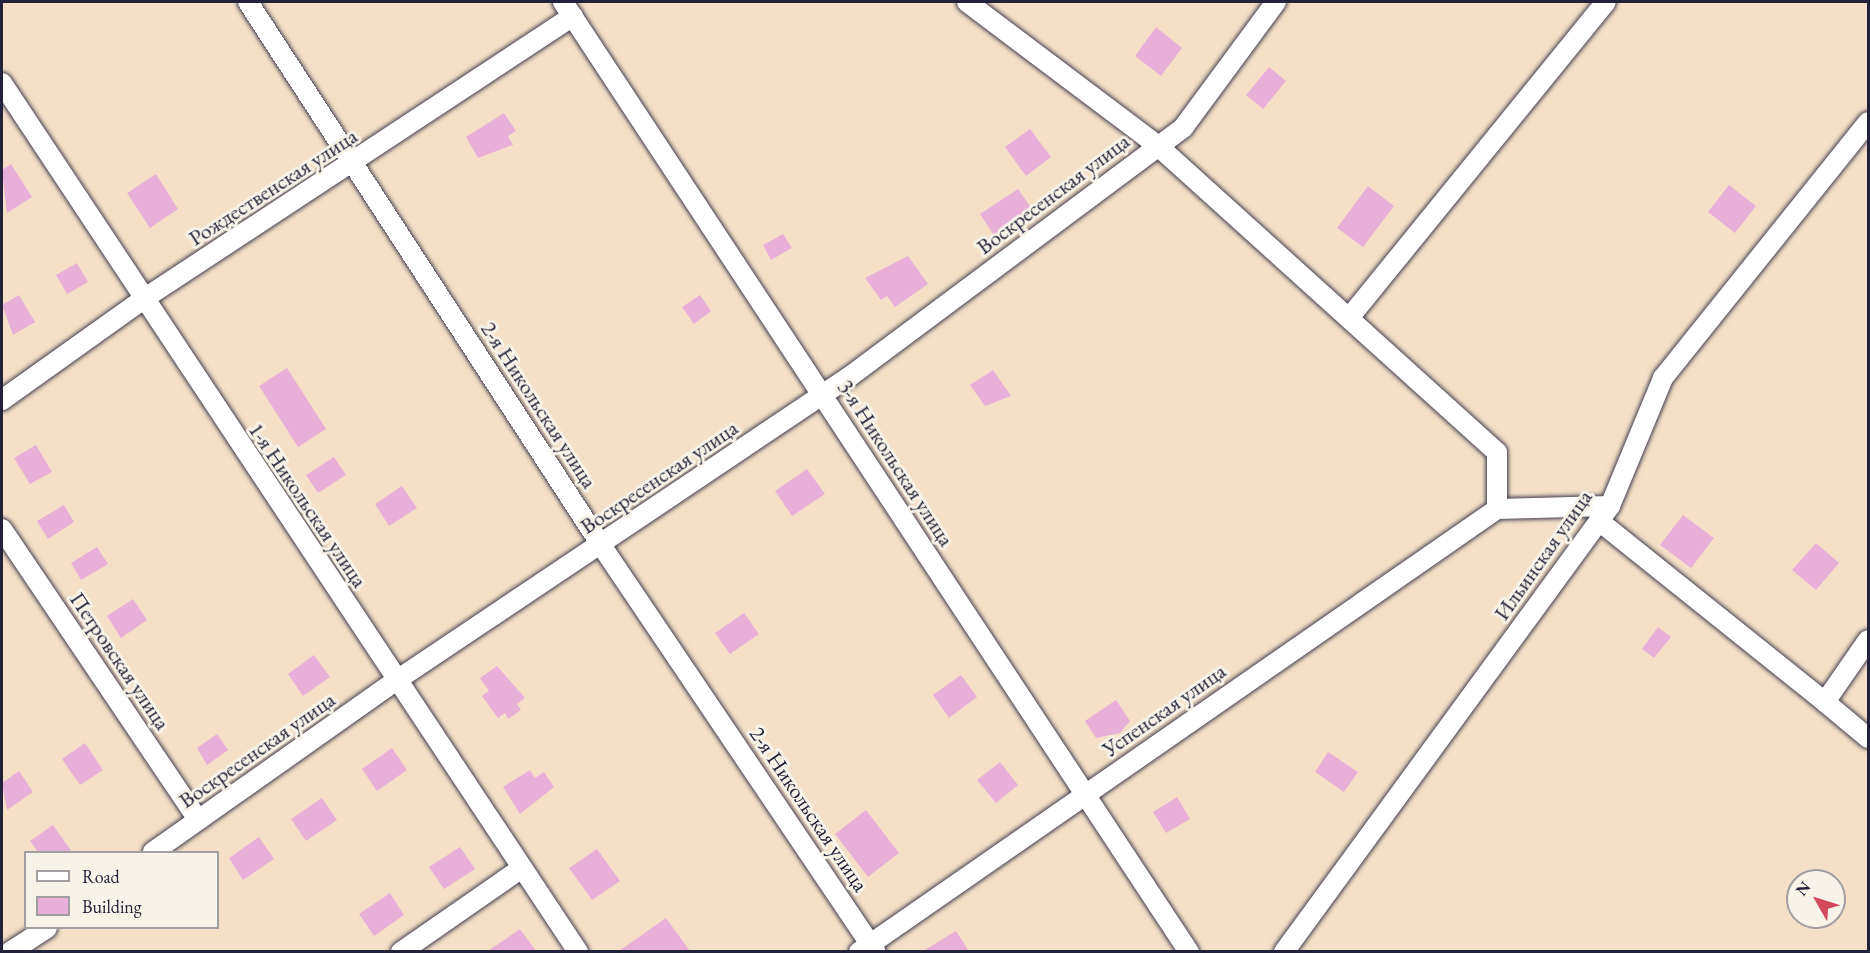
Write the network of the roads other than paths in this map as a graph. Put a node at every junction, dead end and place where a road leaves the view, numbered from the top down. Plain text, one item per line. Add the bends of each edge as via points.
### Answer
1 (248, 2) edge
2 (967, 2) edge
3 (1276, 2) edge
4 (1606, 2) edge
5 (568, 9) edge
6 (2, 83) edge
7 (1869, 122) edge
8 (1158, 146) junction
9 (354, 163) junction
10 (142, 300) junction
11 (1349, 318) junction
12 (823, 395) junction
13 (2, 400) edge
14 (1497, 509) junction
15 (1604, 514) junction
16 (2, 529) edge
17 (601, 545) junction
18 (1869, 640) edge
19 (397, 680) junction
20 (1825, 702) junction
21 (1869, 738) edge
22 (1083, 796) junction
23 (198, 820) junction
24 (154, 851) edge
25 (522, 868) junction
26 (44, 930) edge
27 (2, 937) edge
28 (868, 949) edge
29 (10, 951) edge
30 (402, 951) edge
31 (578, 951) edge
32 (1190, 951) edge
33 (1284, 951) edge

1 - 9 street, 2-я Никольская улица
2 - 8 street
3 - 8 street, Воскресенская улица via 1183,128
4 - 11 street
5 - 9 street, Рождественская улица
5 - 12 street, 3-я Никольская улица
6 - 10 street, 1-я Никольская улица
7 - 15 street, Ильинская улица via 1663,378
8 - 11 street
8 - 12 street, Воскресенская улица
9 - 10 street, Рождественская улица
9 - 17 street, 2-я Никольская улица
10 - 13 street, Рождественская улица
10 - 19 street, 1-я Никольская улица
11 - 14 street via 1497,452
12 - 17 street, Воскресенская улица
12 - 22 street, 3-я Никольская улица
14 - 15 street
14 - 22 street, Успенская улица
15 - 20 street
15 - 33 street, Ильинская улица
16 - 23 street, Петровская улица
17 - 19 street, Воскресенская улица
17 - 28 street, 2-я Никольская улица
18 - 20 street
19 - 23 street, Воскресенская улица
19 - 25 street, 1-я Никольская улица
20 - 21 street
22 - 28 street, Успенская улица
22 - 32 street, 3-я Никольская улица
23 - 24 street, Воскресенская улица
25 - 30 street
25 - 31 street, 1-я Никольская улица
26 - 29 street
27 - 29 street

